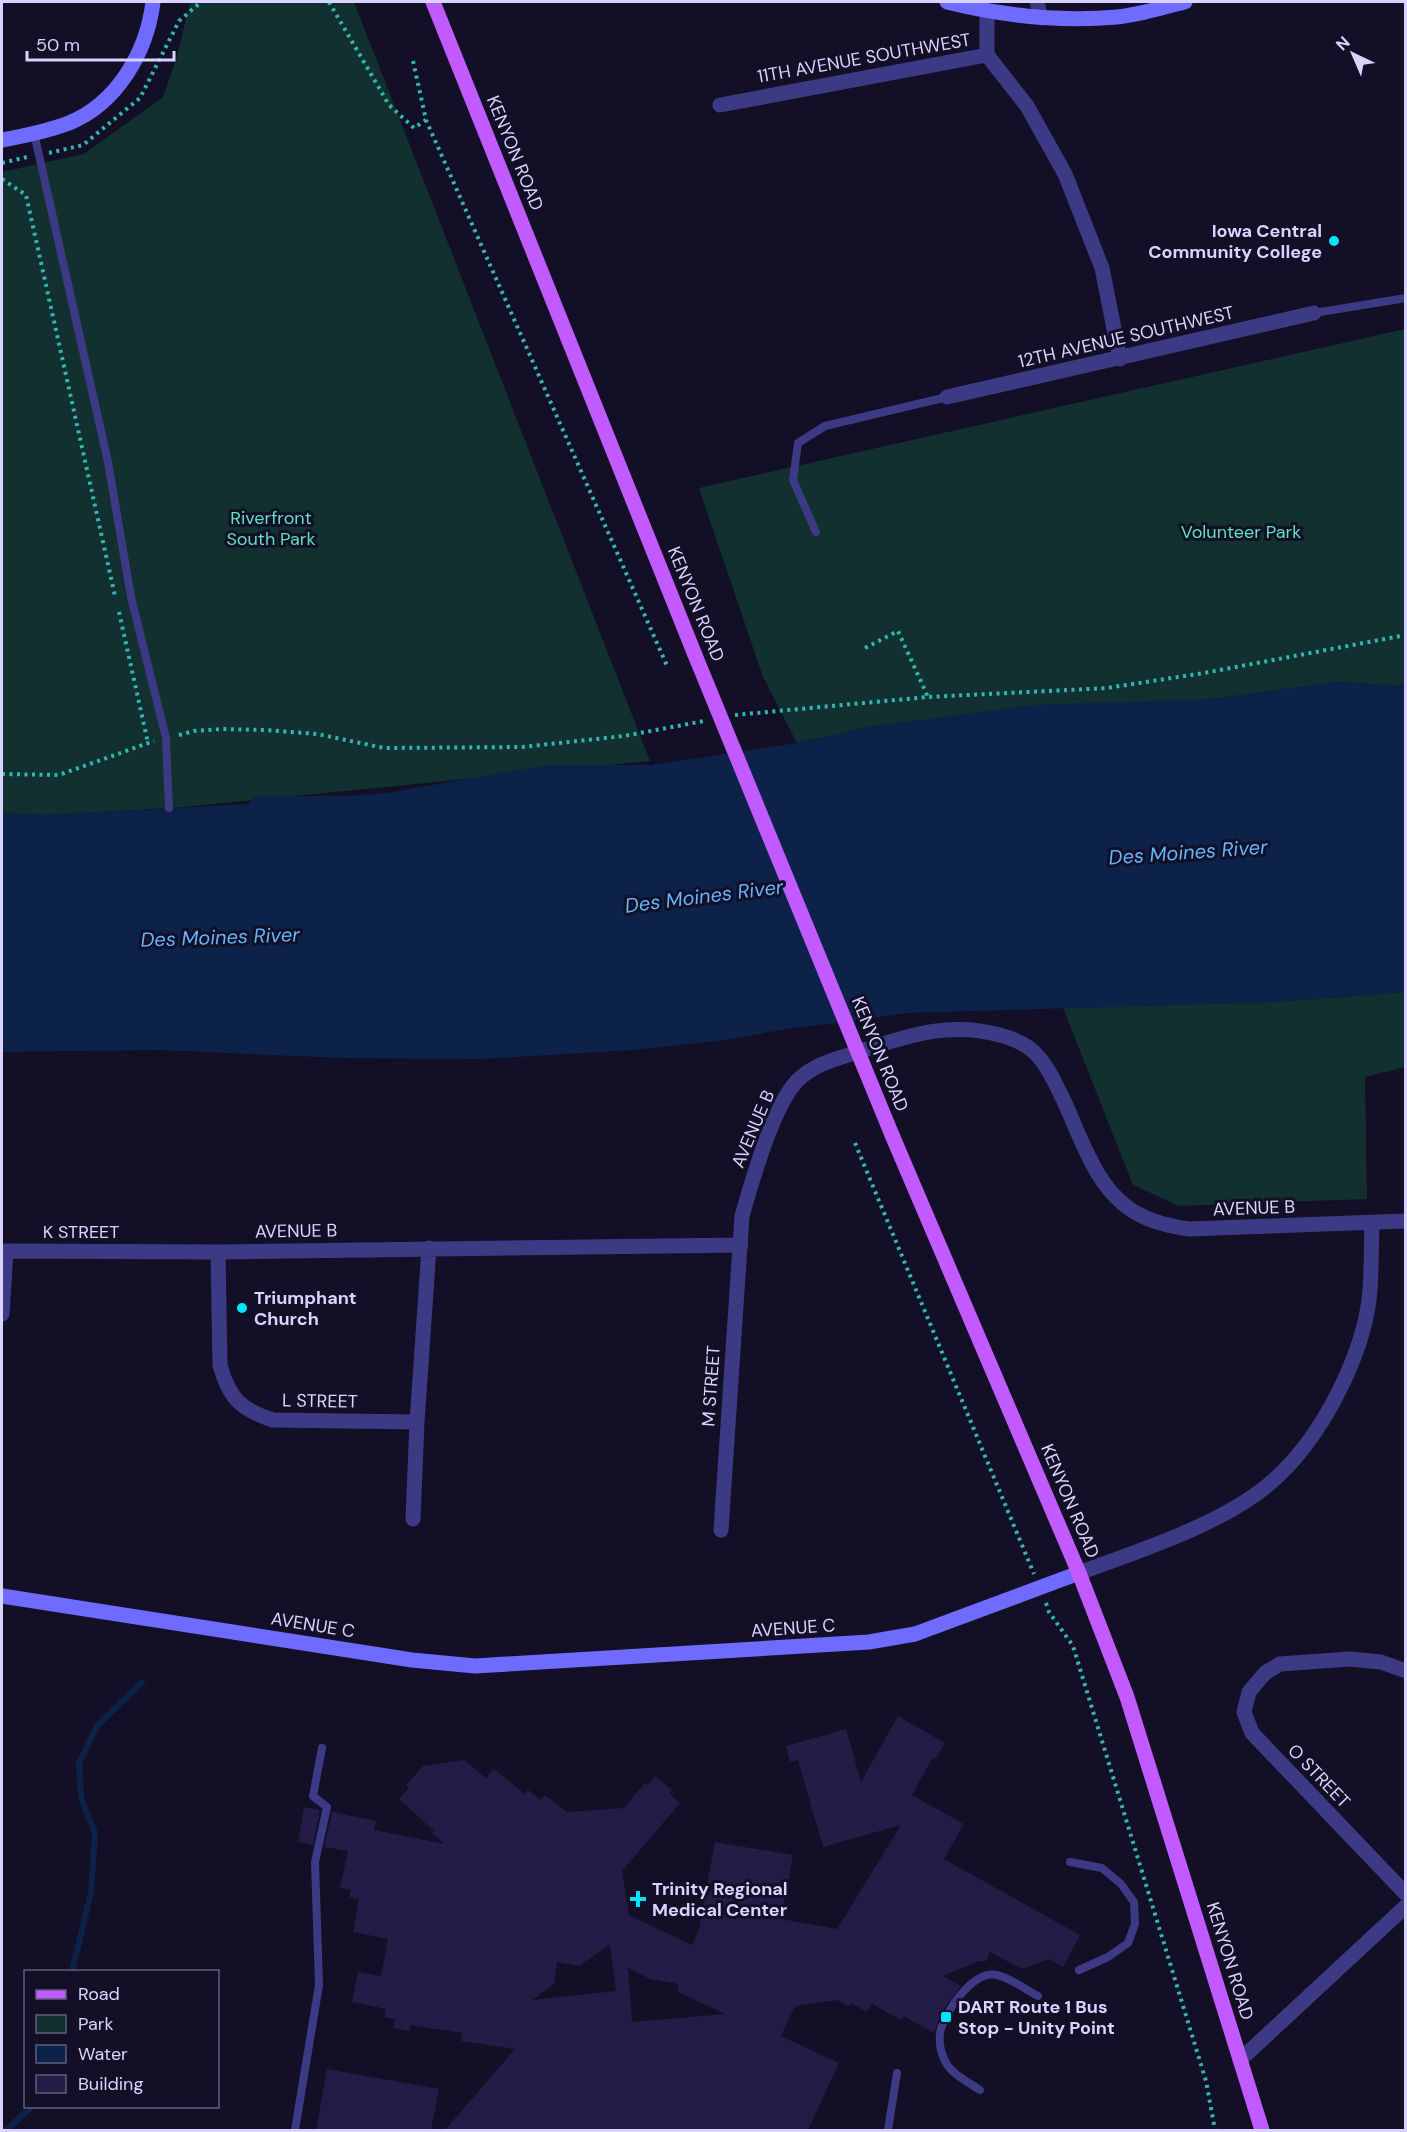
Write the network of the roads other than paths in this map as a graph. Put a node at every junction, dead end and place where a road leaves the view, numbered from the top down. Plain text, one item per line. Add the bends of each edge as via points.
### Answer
1 (153, 2) edge
2 (433, 2) edge
3 (946, 2) edge
4 (1037, 2) edge
5 (1185, 2) edge
6 (987, 12) junction
7 (1041, 18) junction
8 (987, 56) junction
9 (720, 105) dead end
10 (34, 134) junction
11 (2, 140) edge
12 (1406, 298) edge
13 (1314, 313) joint
14 (1120, 359) junction
15 (947, 397) joint
16 (816, 532) dead end
17 (169, 808) dead end
18 (1406, 1221) edge
19 (1372, 1223) junction
20 (741, 1245) junction
21 (429, 1248) junction
22 (218, 1252) junction
23 (2, 1314) edge
24 (417, 1422) junction
25 (413, 1519) dead end
26 (721, 1530) dead end
27 (1079, 1573) junction
28 (2, 1596) edge
29 (1406, 1671) edge
30 (322, 1748) dead end
31 (1070, 1862) dead end
32 (1406, 1894) edge
33 (1406, 1906) edge
34 (1079, 1970) dead end
35 (1038, 1996) dead end
36 (1240, 2060) junction
37 (897, 2073) dead end
38 (980, 2090) dead end
39 (295, 2130) edge
40 (888, 2130) edge
41 (1262, 2130) edge

1 - 10 street via 141,52 112,92 71,122
2 - 27 main road, KENYON ROAD, bridge via 892,1135
3 - 6 street
4 - 7 street
5 - 7 street, 11TH AVENUE SOUTHWEST via 1119,17
6 - 7 street, 11TH AVENUE SOUTHWEST
6 - 8 street, 11TH AVENUE SOUTHWEST
8 - 9 street, 11TH AVENUE SOUTHWEST
8 - 14 street via 1027,106 1065,174 1102,268
10 - 11 street
10 - 17 lane via 108,462 131,597 166,738
12 - 13 lane
13 - 14 street, 12TH AVENUE SOUTHWEST
14 - 15 street, 12TH AVENUE SOUTHWEST
15 - 16 lane via 825,426 798,443 794,480
18 - 19 street, AVENUE B
19 - 20 street, AVENUE B via 1188,1230 1140,1215 1102,1182 1051,1073 1032,1050 986,1031 955,1028 912,1035 816,1066 796,1082 781,1107 752,1180 742,1216
19 - 27 street, AVENUE C via 1369,1301 1349,1371 1302,1450 1268,1485 1227,1512 1155,1545
20 - 21 street, AVENUE B
20 - 26 street, M STREET
21 - 22 street, AVENUE B
21 - 24 street
22 - 23 street, K STREET via 6,1251
22 - 24 street, L STREET via 220,1365 225,1383 251,1413 273,1420
24 - 25 street
27 - 28 street, AVENUE C via 915,1635 869,1642 475,1666 412,1660
27 - 36 main road, KENYON ROAD via 1127,1697
29 - 32 street, O STREET via 1381,1662 1350,1659 1280,1664 1265,1673 1249,1692 1244,1712 1252,1734
30 - 39 lane via 313,1796 327,1807 315,1862 319,1985
31 - 34 lane via 1102,1868 1134,1902 1135,1924 1128,1943
33 - 36 street
35 - 38 lane via 998,1975 983,1976 968,1985 946,2018 940,2034 946,2063
36 - 41 main road, KENYON ROAD
37 - 40 lane

